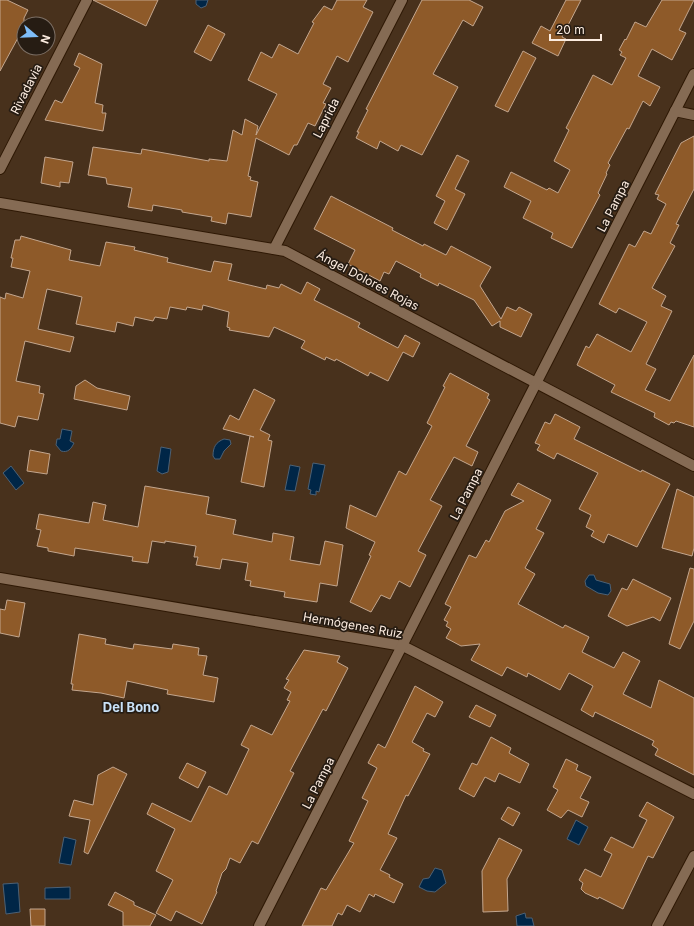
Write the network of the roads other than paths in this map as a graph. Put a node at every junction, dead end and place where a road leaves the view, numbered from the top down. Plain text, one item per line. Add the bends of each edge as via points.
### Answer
1 (86, 0) edge
2 (402, 0) edge
3 (694, 74) edge
4 (675, 111) junction
5 (694, 114) edge
6 (0, 169) edge
7 (0, 203) edge
8 (274, 249) junction
9 (537, 384) junction
10 (694, 466) edge
11 (0, 578) edge
12 (402, 646) junction
13 (694, 794) edge
14 (694, 856) edge
15 (259, 926) edge
16 (657, 926) edge

1 - 6 street, Rivadavia
2 - 8 street, Laprida
3 - 4 street, La Pampa
4 - 5 street
4 - 9 street, La Pampa
7 - 8 street, Ángel Dolores Rojas
8 - 9 street, Ángel Dolores Rojas via 285,251
9 - 10 street, Ángel Dolores Rojas
9 - 12 street, La Pampa
11 - 12 street, Hermógenes Ruiz
12 - 13 street, Hermógenes Ruiz
12 - 15 street, La Pampa
14 - 16 street

